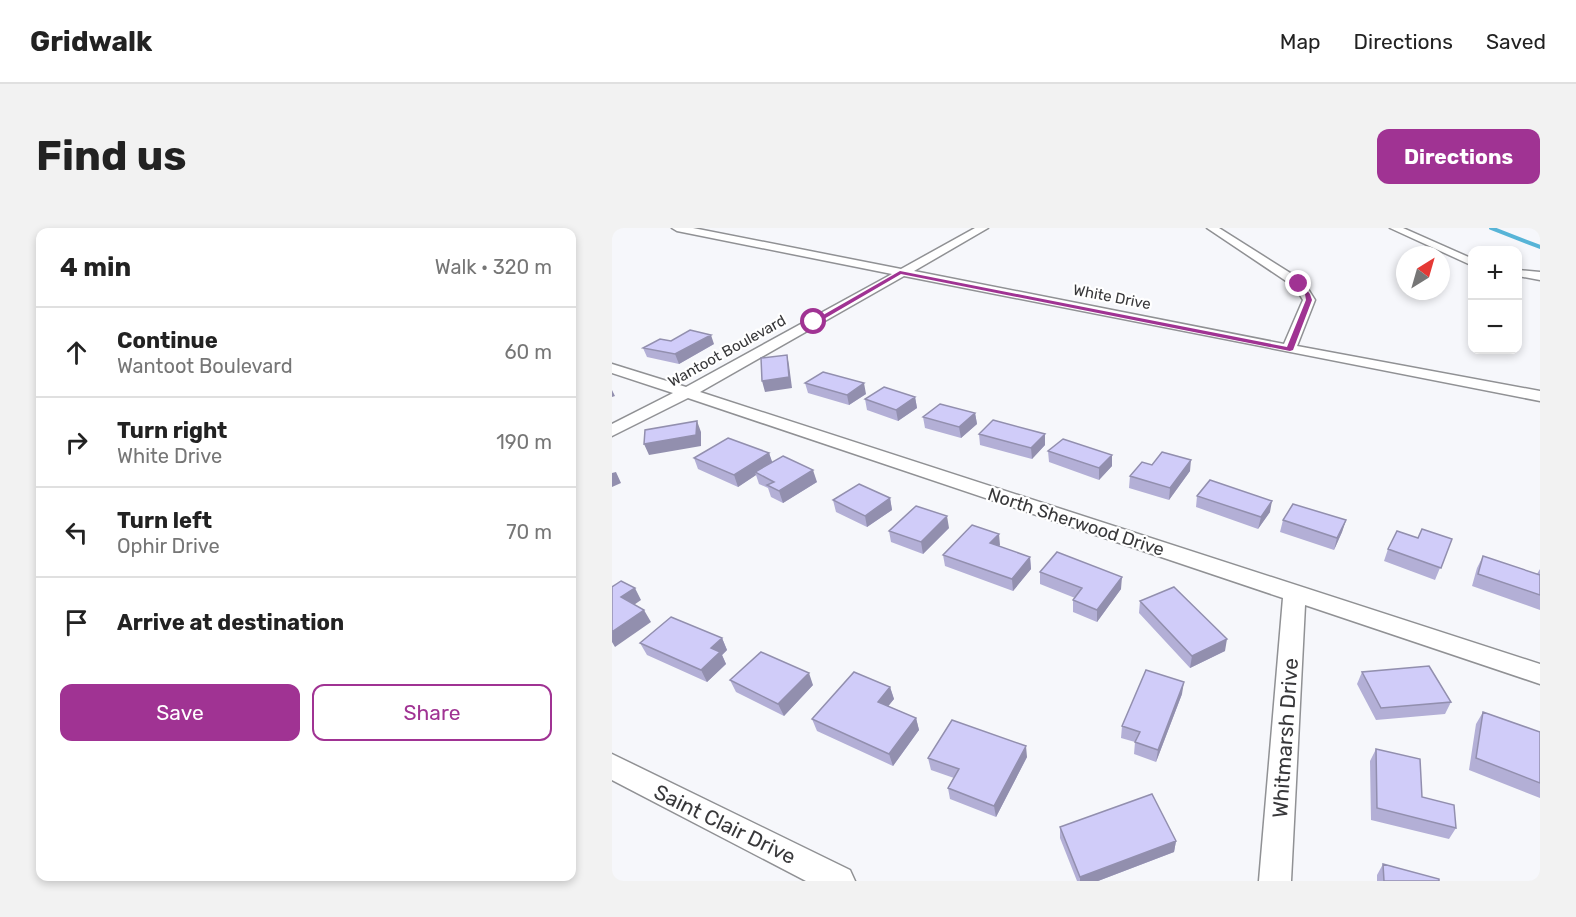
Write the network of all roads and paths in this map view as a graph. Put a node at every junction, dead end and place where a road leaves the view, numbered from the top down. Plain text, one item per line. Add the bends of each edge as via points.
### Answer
1 (677, 228) edge
2 (982, 228) edge
3 (1212, 228) edge
4 (1395, 228) edge
5 (1468, 260) edge
6 (900, 273) junction
7 (1522, 274) edge
8 (1540, 276) edge
9 (1290, 350) junction
10 (612, 368) edge
11 (688, 392) junction
12 (1540, 396) edge
13 (612, 431) edge
14 (1294, 594) junction
15 (1540, 674) edge
16 (612, 766) edge
17 (839, 881) edge
18 (1275, 881) edge

1 - 6 street, White Drive
2 - 6 street, Wantoot Boulevard
3 - 9 street via 1299,284 1307,294 1309,300
4 - 5 street
6 - 9 street, White Drive
6 - 11 street, Wantoot Boulevard
7 - 8 street
9 - 12 street, White Drive
10 - 11 street, North Sherwood Drive
11 - 13 street, Wantoot Boulevard
11 - 14 street, North Sherwood Drive
14 - 15 street, North Sherwood Drive
14 - 18 street, Whitmarsh Drive
16 - 17 street, Saint Clair Drive

